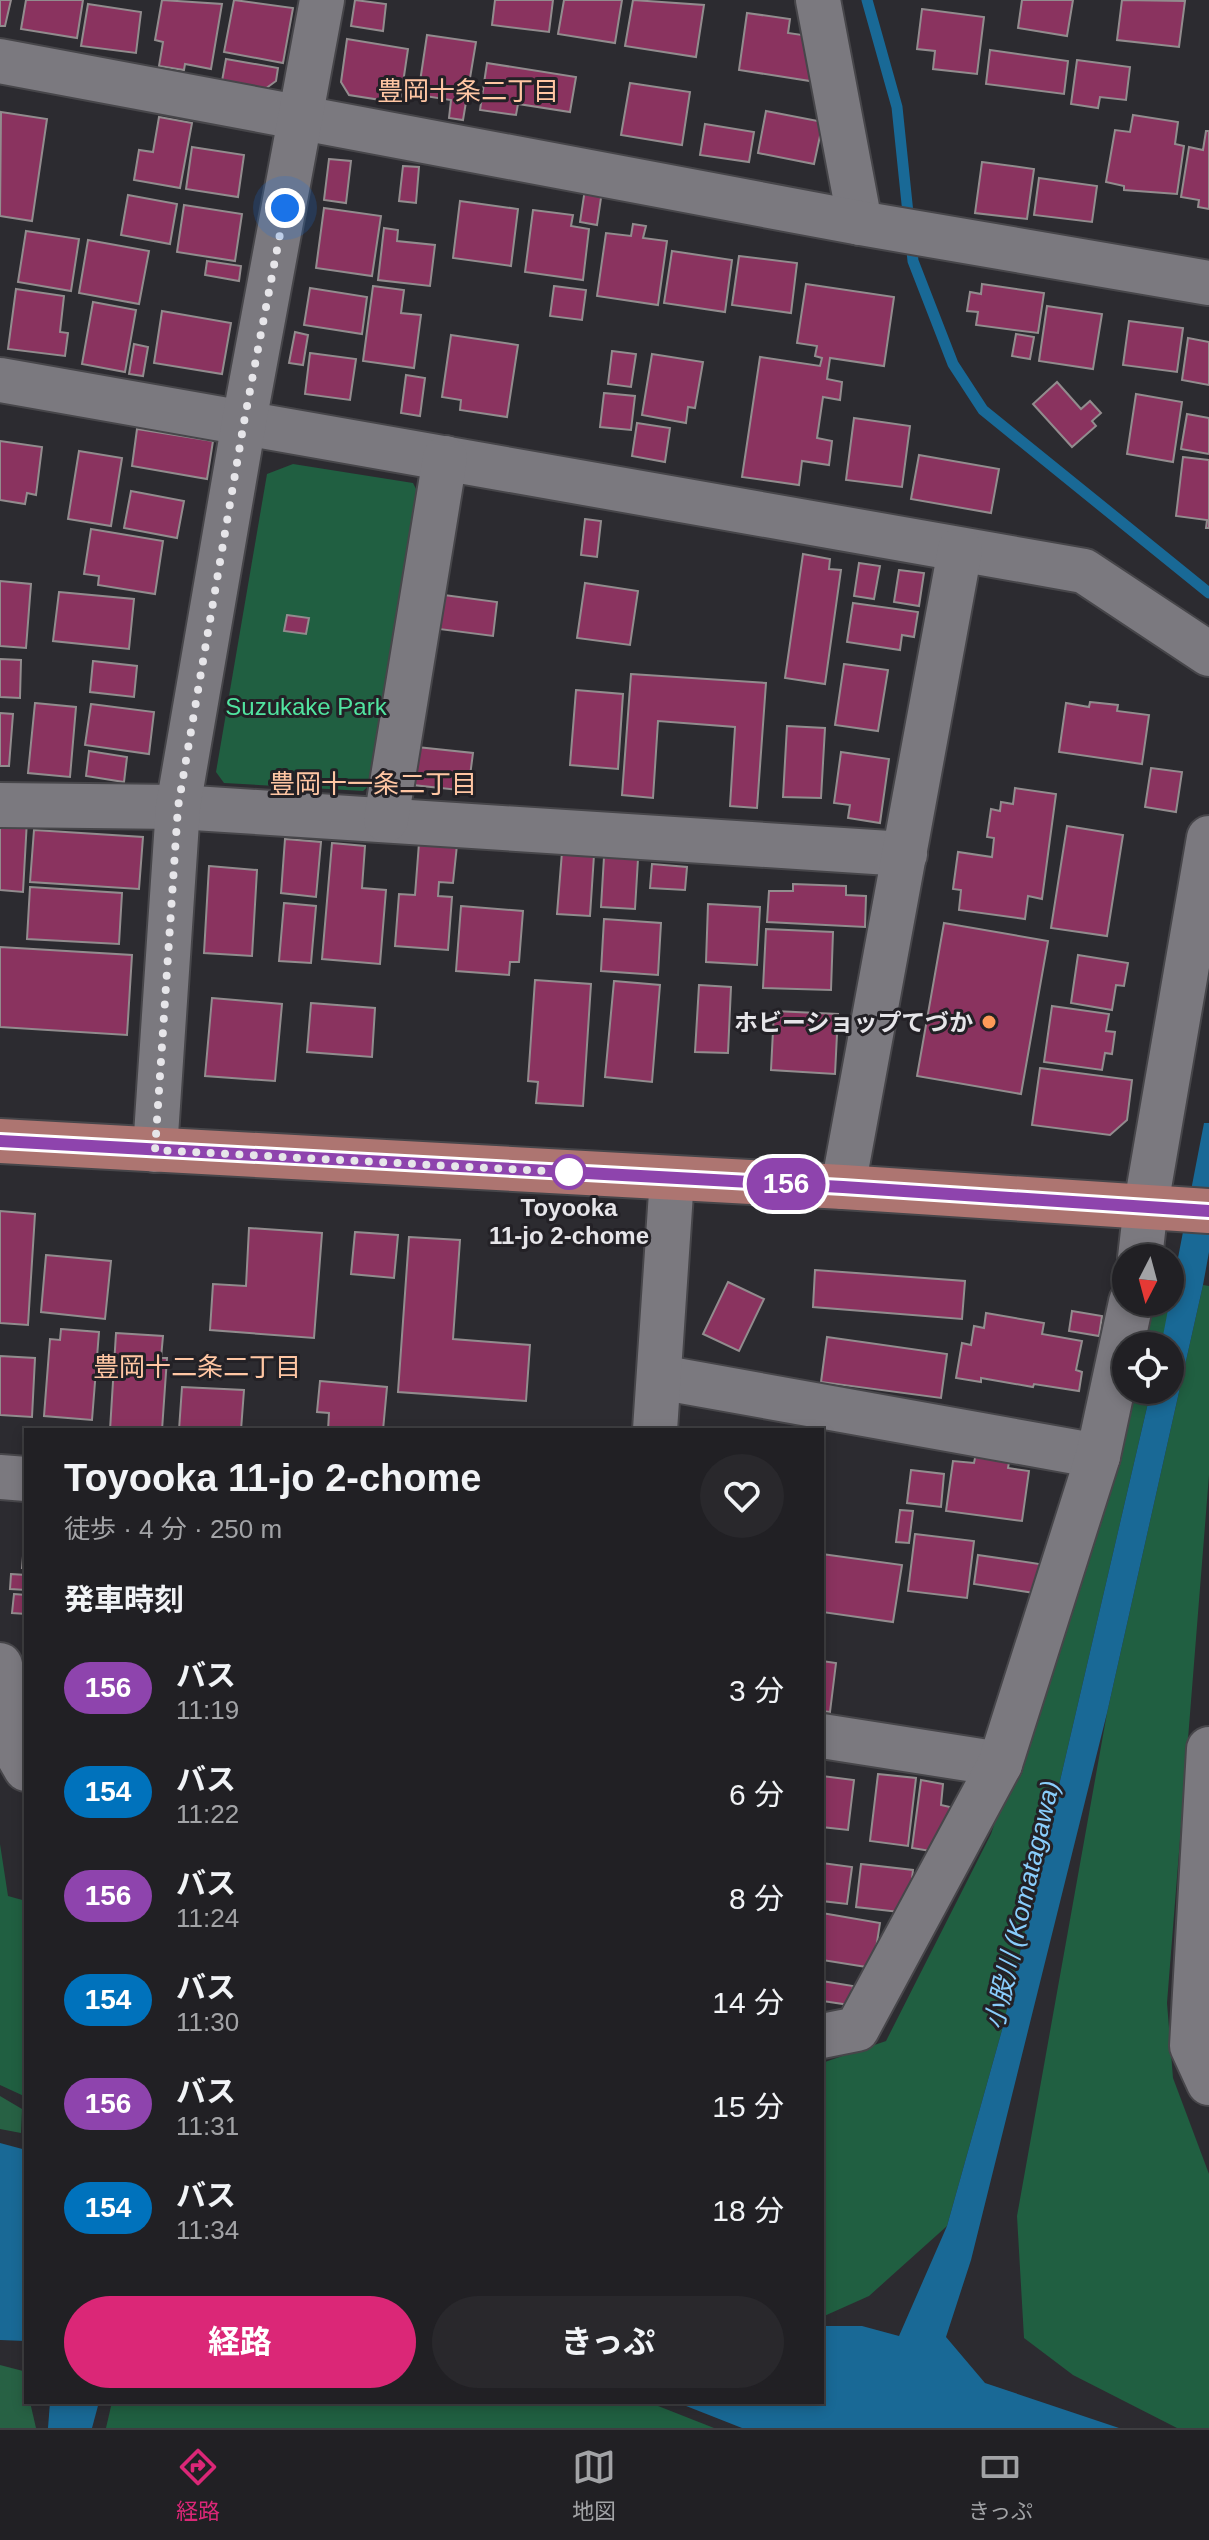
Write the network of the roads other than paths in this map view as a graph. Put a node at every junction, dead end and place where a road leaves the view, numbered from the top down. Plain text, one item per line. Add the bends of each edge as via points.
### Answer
1 (322, 0) edge
2 (818, 0) edge
3 (0, 61) edge
4 (302, 117) junction
5 (874, 225) junction
6 (1209, 283) edge
7 (0, 380) edge
8 (244, 422) junction
9 (445, 458) junction
10 (960, 550) junction
11 (1209, 654) edge
12 (0, 805) edge
13 (178, 807) junction
14 (386, 820) junction
15 (1209, 838) edge
16 (905, 854) junction
17 (0, 1141) edge
18 (155, 1150) junction
19 (672, 1178) junction
20 (843, 1187) junction
21 (1175, 1208) edge
22 (1150, 1244) edge
23 (1128, 1316) edge
24 (659, 1377) junction
25 (655, 1428) edge
26 (1098, 1456) junction
27 (0, 1477) edge
28 (24, 1479) edge
29 (0, 1665) edge
30 (824, 1736) edge
31 (1209, 1749) edge
32 (1000, 1764) junction
33 (24, 1766) edge
34 (1205, 1864) edge
35 (824, 2036) edge
36 (1209, 2083) edge

1 - 4 street
2 - 5 street
3 - 4 street
4 - 5 street
4 - 8 street
5 - 6 street
7 - 8 street
8 - 9 street
8 - 13 street
9 - 10 street
9 - 14 street
10 - 11 street via 1084,571
10 - 16 street
12 - 13 street
13 - 14 street
13 - 18 street
14 - 16 street
15 - 21 street
16 - 20 street
17 - 18 main road
18 - 19 main road
19 - 20 main road
19 - 24 street
20 - 21 main road
21 - 22 street
23 - 26 street
24 - 25 street
24 - 26 street
26 - 32 street
27 - 28 street
29 - 33 street
30 - 32 street
31 - 34 street
32 - 35 street via 857,2029
34 - 36 street via 1192,2046

